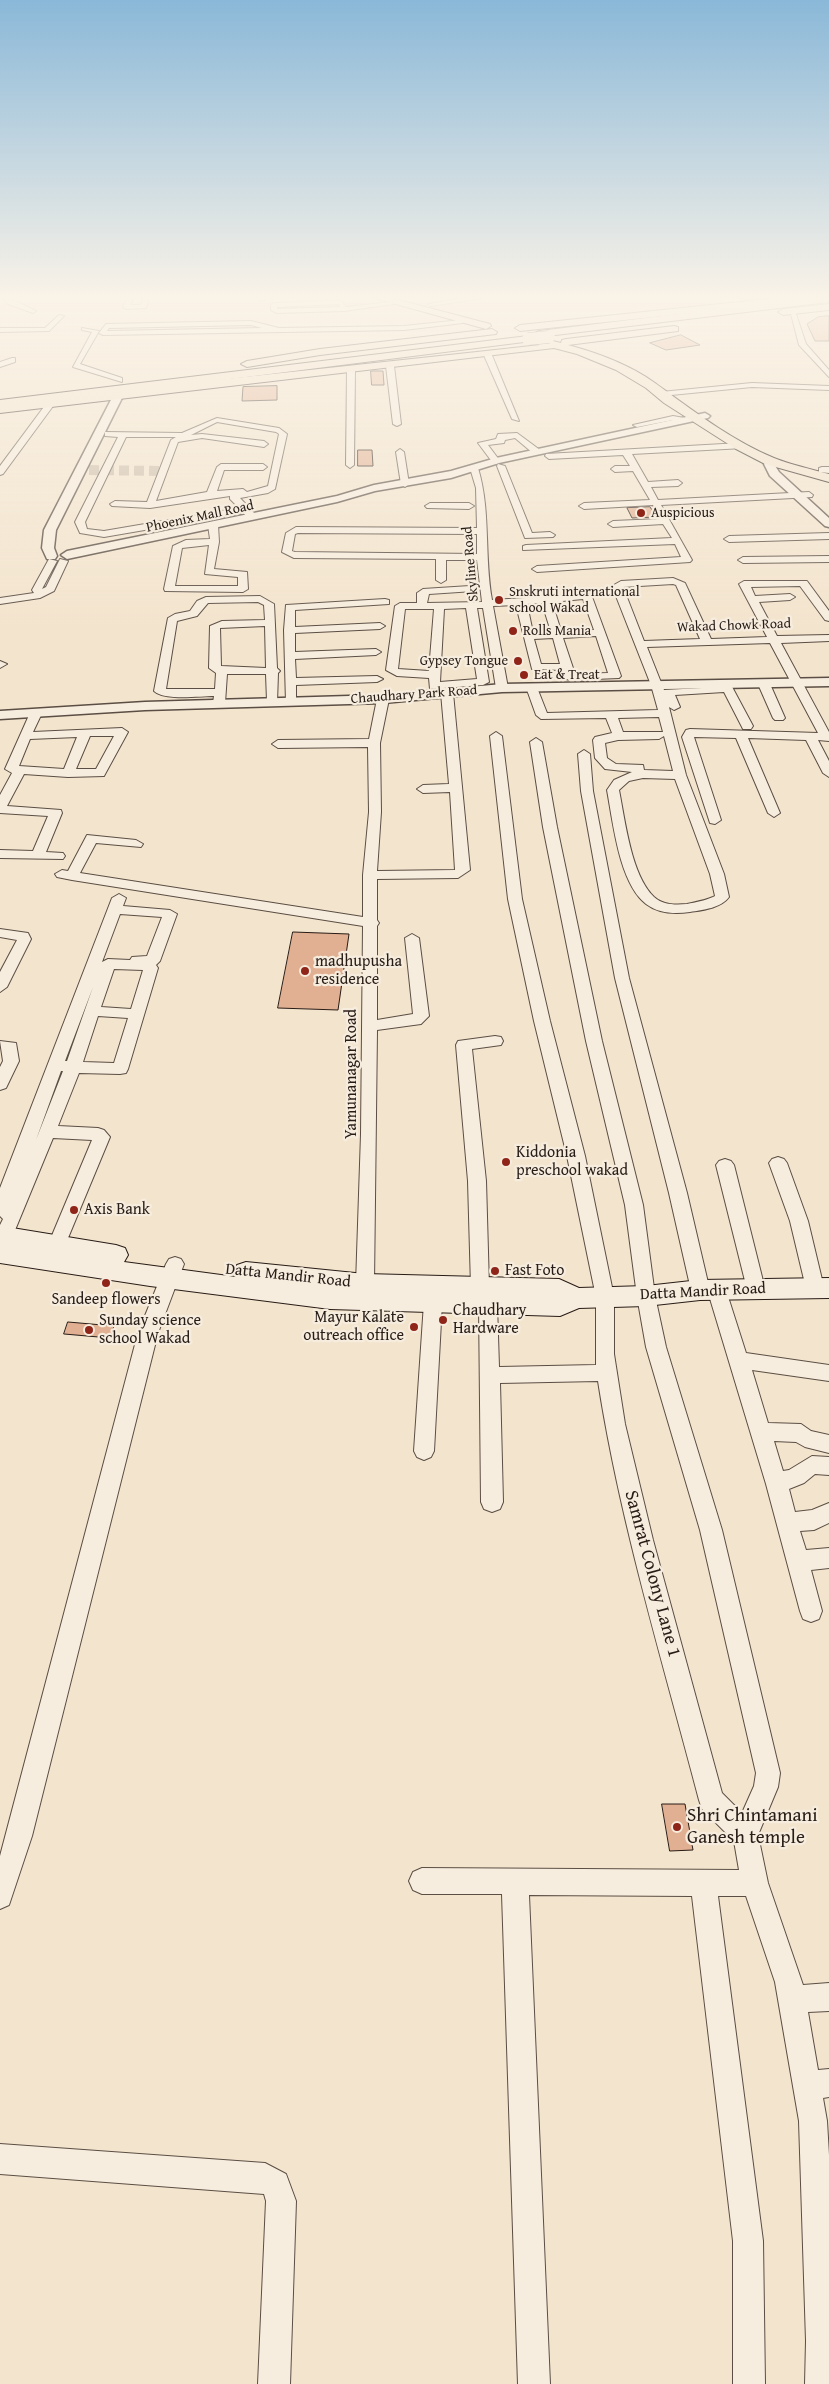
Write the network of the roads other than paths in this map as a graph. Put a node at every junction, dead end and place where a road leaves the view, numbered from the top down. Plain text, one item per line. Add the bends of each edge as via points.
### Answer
1 (47, 409) edge
2 (116, 409) edge
3 (351, 409) edge
4 (395, 409) edge
5 (512, 409) edge
6 (687, 409) edge
7 (112, 416) junction
8 (516, 419) dead end
9 (700, 419) junction
10 (397, 424) dead end
11 (637, 425) dead end
12 (108, 434) junction
13 (123, 434) junction
14 (500, 436) dead end
15 (512, 436) dead end
16 (264, 444) dead end
17 (741, 446) junction
18 (400, 452) dead end
19 (537, 452) junction
20 (626, 452) junction
21 (226, 454) junction
22 (548, 456) junction
23 (775, 462) junction
24 (498, 463) junction
25 (350, 464) dead end
26 (86, 467) junction
27 (262, 467) dead end
28 (636, 468) junction
29 (476, 469) junction
30 (615, 469) dead end
31 (0, 472) edge
32 (827, 472) edge
33 (678, 483) dead end
34 (405, 484) junction
35 (646, 484) junction
36 (243, 492) dead end
37 (211, 494) junction
38 (430, 495) dead end
39 (804, 495) junction
40 (82, 500) junction
41 (338, 500) junction
42 (656, 502) junction
43 (115, 504) dead end
44 (150, 505) junction
45 (469, 506) dead end
46 (584, 506) dead end
47 (248, 513) junction
48 (829, 513) edge
49 (296, 518) dead end
50 (430, 518) junction
51 (667, 521) junction
52 (613, 524) dead end
53 (829, 524) edge
54 (293, 531) junction
55 (481, 531) junction
56 (214, 532) junction
57 (563, 534) dead end
58 (829, 536) edge
59 (729, 539) dead end
60 (152, 540) junction
61 (678, 541) junction
62 (526, 548) dead end
63 (61, 552) junction
64 (441, 556) junction
65 (482, 557) junction
66 (829, 559) edge
67 (744, 560) dead end
68 (209, 567) junction
69 (250, 567) dead end
70 (537, 569) dead end
71 (441, 580) dead end
72 (470, 589) dead end
73 (790, 597) dead end
74 (546, 598) junction
75 (752, 599) junction
76 (0, 601) edge
77 (385, 602) dead end
78 (521, 602) junction
79 (487, 604) junction
80 (422, 605) junction
81 (439, 605) junction
82 (471, 605) junction
83 (829, 618) edge
84 (270, 623) junction
85 (380, 626) dead end
86 (289, 630) junction
87 (600, 633) junction
88 (557, 635) junction
89 (528, 636) junction
90 (829, 638) edge
91 (775, 640) junction
92 (708, 642) junction
93 (641, 644) junction
94 (376, 652) dead end
95 (290, 656) junction
96 (222, 671) junction
97 (274, 671) junction
98 (569, 677) junction
99 (377, 679) dead end
100 (290, 682) junction
101 (829, 682) edge
102 (798, 683) junction
103 (764, 684) junction
104 (657, 685) junction
105 (437, 687) junction
106 (532, 687) junction
107 (721, 687) junction
108 (502, 688) junction
109 (219, 698) junction
110 (383, 699) junction
111 (273, 701) junction
112 (290, 701) junction
113 (730, 706) dead end
114 (663, 711) junction
115 (36, 713) junction
116 (0, 715) edge
117 (611, 716) junction
118 (779, 718) dead end
119 (744, 730) junction
120 (85, 733) junction
121 (660, 735) junction
122 (27, 736) junction
123 (496, 736) dead end
124 (616, 736) junction
125 (810, 736) junction
126 (828, 737) edge
127 (536, 742) dead end
128 (374, 743) junction
129 (278, 744) dead end
130 (584, 754) dead end
131 (20, 770) junction
132 (679, 772) junction
133 (68, 773) junction
134 (829, 773) edge
135 (423, 788) dead end
136 (455, 788) junction
137 (0, 808) edge
138 (774, 813) dead end
139 (715, 820) dead end
140 (136, 844) dead end
141 (0, 854) edge
142 (38, 855) junction
143 (58, 856) dead end
144 (370, 875) junction
145 (372, 923) junction
146 (0, 933) edge
147 (412, 938) dead end
148 (96, 957) junction
149 (0, 987) edge
150 (92, 1011) junction
151 (137, 1014) junction
152 (370, 1026) junction
153 (495, 1041) dead end
154 (0, 1046) edge
155 (55, 1066) junction
156 (73, 1067) junction
157 (0, 1084) edge
158 (48, 1132) junction
159 (778, 1164) dead end
160 (725, 1165) dead end
161 (4, 1235) edge
162 (57, 1245) junction
163 (172, 1271) junction
164 (822, 1288) edge
165 (709, 1289) junction
166 (756, 1289) junction
167 (363, 1293) junction
168 (484, 1296) junction
169 (646, 1296) junction
170 (605, 1297) junction
171 (433, 1303) junction
172 (739, 1360) junction
173 (607, 1373) junction
174 (829, 1373) edge
175 (490, 1375) junction
176 (760, 1431) junction
177 (829, 1444) edge
178 (424, 1451) dead end
179 (829, 1466) edge
180 (776, 1481) junction
181 (492, 1502) dead end
182 (829, 1513) edge
183 (787, 1522) junction
184 (829, 1558) edge
185 (797, 1561) junction
186 (811, 1611) dead end
187 (745, 1834) junction
188 (422, 1881) dead end
189 (515, 1882) junction
190 (703, 1882) junction
191 (755, 1883) junction
192 (0, 1896) edge
193 (829, 1997) edge
194 (792, 2000) junction
195 (818, 2084) edge
196 (0, 2159) edge
197 (822, 2195) edge
198 (274, 2384) edge
199 (534, 2384) edge
200 (749, 2384) edge
201 (821, 2384) edge

1 - 31 street
2 - 7 street
3 - 25 street
4 - 10 street
5 - 8 street
6 - 9 main road
7 - 12 street
7 - 26 street
9 - 11 street via 673,418
9 - 17 main road
9 - 19 street
9 - 22 street
9 - 32 main road via 778,457
12 - 13 street
12 - 26 street
13 - 40 street
13 - 47 street via 188,434 217,420 282,432 272,487 234,496
14 - 19 street via 517,435
15 - 24 street via 499,438 501,442 482,443
16 - 21 street
17 - 20 street
17 - 23 main road
18 - 34 street
19 - 24 street
20 - 22 street
20 - 28 street
21 - 27 street
21 - 37 street
21 - 44 street via 202,436 175,440
22 - 24 street
23 - 32 main road
23 - 39 street via 769,464 774,474
24 - 29 street
24 - 57 street via 528,536
26 - 40 street
28 - 30 street
28 - 35 street
29 - 34 street via 417,486
29 - 55 street, Skyline Road
33 - 35 street
34 - 41 street via 372,488
35 - 42 street
36 - 37 street
37 - 44 street
38 - 50 street
39 - 42 street
39 - 48 street
39 - 53 street
40 - 47 street via 80,526 83,531 98,535
40 - 63 street
40 - 63 street via 50,531 48,548
41 - 47 street
41 - 56 street, Phoenix Mall Road via 330,505
42 - 46 street
42 - 51 street
43 - 44 street
45 - 50 street
47 - 56 street
49 - 54 street
50 - 54 street
50 - 55 street
51 - 52 street
51 - 61 street
54 - 64 street via 287,552 290,555
55 - 65 street, Skyline Road
56 - 60 street, Phoenix Mall Road
56 - 68 street
56 - 68 street via 178,546 169,589 243,589 243,574 211,574
58 - 59 street
60 - 63 street, Phoenix Mall Road
60 - 63 street, Phoenix Mall Road
61 - 62 street
61 - 70 street via 687,560
63 - 76 street via 50,590 40,595
64 - 65 street
64 - 71 street
65 - 79 street, Skyline Road
66 - 67 street
68 - 69 street
72 - 80 street via 427,591 422,593
73 - 75 street
74 - 78 street
74 - 87 street via 587,596
74 - 88 street
75 - 83 street via 744,584 803,583
75 - 91 street
77 - 86 street via 292,605 289,609
78 - 79 street
78 - 89 street
79 - 82 street
79 - 108 street, Skyline Road
80 - 81 street
80 - 105 street via 402,605 399,608 392,670
81 - 82 street
81 - 105 street
82 - 105 street via 483,682
84 - 96 street via 215,626 215,668
84 - 97 street
84 - 109 street via 269,604 260,599 206,600 192,614 172,620 160,691
85 - 86 street
86 - 95 street
87 - 88 street
87 - 98 street via 615,676
88 - 89 street
88 - 98 street
89 - 98 street via 536,667
90 - 91 street, Wakad Chowk Road
91 - 92 street, Wakad Chowk Road
91 - 102 street
92 - 93 street, Wakad Chowk Road
92 - 93 street via 680,583 621,584 617,586
93 - 104 street
94 - 95 street
95 - 100 street
96 - 97 street
96 - 109 street
97 - 111 street
98 - 104 street, Chaudhary Park Road
98 - 106 street, Chaudhary Park Road
99 - 100 street
100 - 112 street
101 - 102 street, Chaudhary Park Road
102 - 103 street, Chaudhary Park Road
102 - 126 street
103 - 107 street, Chaudhary Park Road
103 - 118 street
104 - 107 street, Chaudhary Park Road
104 - 114 street
105 - 108 street, Chaudhary Park Road
105 - 110 street, Chaudhary Park Road
105 - 136 street
106 - 108 street, Chaudhary Park Road
106 - 117 street via 545,717
107 - 113 street
107 - 114 street via 668,692
107 - 119 street
109 - 111 street, Chaudhary Park Road
109 - 115 street, Chaudhary Park Road
110 - 112 street, Chaudhary Park Road
110 - 128 street, Yamunanagar Road
111 - 112 street, Chaudhary Park Road
114 - 117 street
114 - 121 street
114 - 132 street
115 - 116 street, Chaudhary Park Road
115 - 122 street
117 - 124 street
119 - 125 street
119 - 138 street
119 - 139 street via 696,732 688,737
120 - 122 street
120 - 133 street
120 - 133 street via 118,730 123,733 100,773
121 - 124 street
121 - 124 street via 669,767 606,766 599,740
122 - 131 street via 11,768
123 - 170 street, Samrat Colony Lane 1 via 515,899 576,1156
125 - 126 street
125 - 134 street
127 - 169 street via 594,1041 634,1205
128 - 129 street
128 - 144 street, Yamunanagar Road via 376,812
130 - 165 street via 587,791 622,978 678,1193
131 - 133 street
131 - 137 street
132 - 132 street via 717,874 722,897 714,903 673,910 658,905 641,890 632,871 613,790 615,784 629,775
135 - 136 street
136 - 144 street via 461,873
137 - 142 street via 56,813
140 - 145 street via 92,838 67,875
141 - 142 street
142 - 143 street
144 - 145 street, Yamunanagar Road
145 - 152 street, Yamunanagar Road
146 - 149 street via 23,936 24,939
147 - 152 street via 421,1016 416,1020
148 - 148 street via 117,904 170,914 153,961
148 - 155 street
150 - 151 street
150 - 151 street via 108,964 149,966 151,970
150 - 156 street
151 - 156 street via 120,1070
152 - 167 street, Yamunanagar Road
153 - 168 street via 464,1045
154 - 157 street via 10,1047 11,1062
155 - 156 street
155 - 161 street via 5,1198 8,1214
156 - 158 street
158 - 161 street
158 - 162 street via 98,1134 102,1137
159 - 164 street
160 - 166 street
161 - 162 main road, Datta Mandir Road
161 - 163 main road, Datta Mandir Road
162 - 163 main road, Datta Mandir Road
163 - 167 main road, Datta Mandir Road
163 - 192 street via 148,1333 19,1836
164 - 166 main road, Datta Mandir Road
165 - 166 main road, Datta Mandir Road
165 - 169 main road, Datta Mandir Road
165 - 172 street
167 - 168 main road, Datta Mandir Road
167 - 171 main road, Datta Mandir Road
168 - 170 main road, Datta Mandir Road via 560,1306 576,1298
168 - 171 main road, Datta Mandir Road
168 - 175 street
169 - 170 main road, Datta Mandir Road
169 - 187 street via 656,1347 711,1530 768,1772 766,1787
170 - 173 street, Samrat Colony Lane 1
171 - 178 street
172 - 174 street
172 - 176 street
173 - 175 street
173 - 187 street, Samrat Colony Lane 1 via 615,1424 642,1540 711,1800
175 - 181 street
176 - 177 street via 801,1433 805,1438
176 - 180 street
179 - 180 street via 812,1465 792,1480
180 - 183 street
182 - 183 street via 814,1520
183 - 185 street
184 - 185 street
185 - 186 street
187 - 191 street
188 - 189 street
189 - 190 street
189 - 199 street
190 - 191 street
190 - 200 street via 748,2241
191 - 194 street via 789,1982
193 - 194 street
194 - 195 street
195 - 197 street via 813,2121
196 - 198 street via 265,2178 276,2184 281,2201
197 - 201 street

